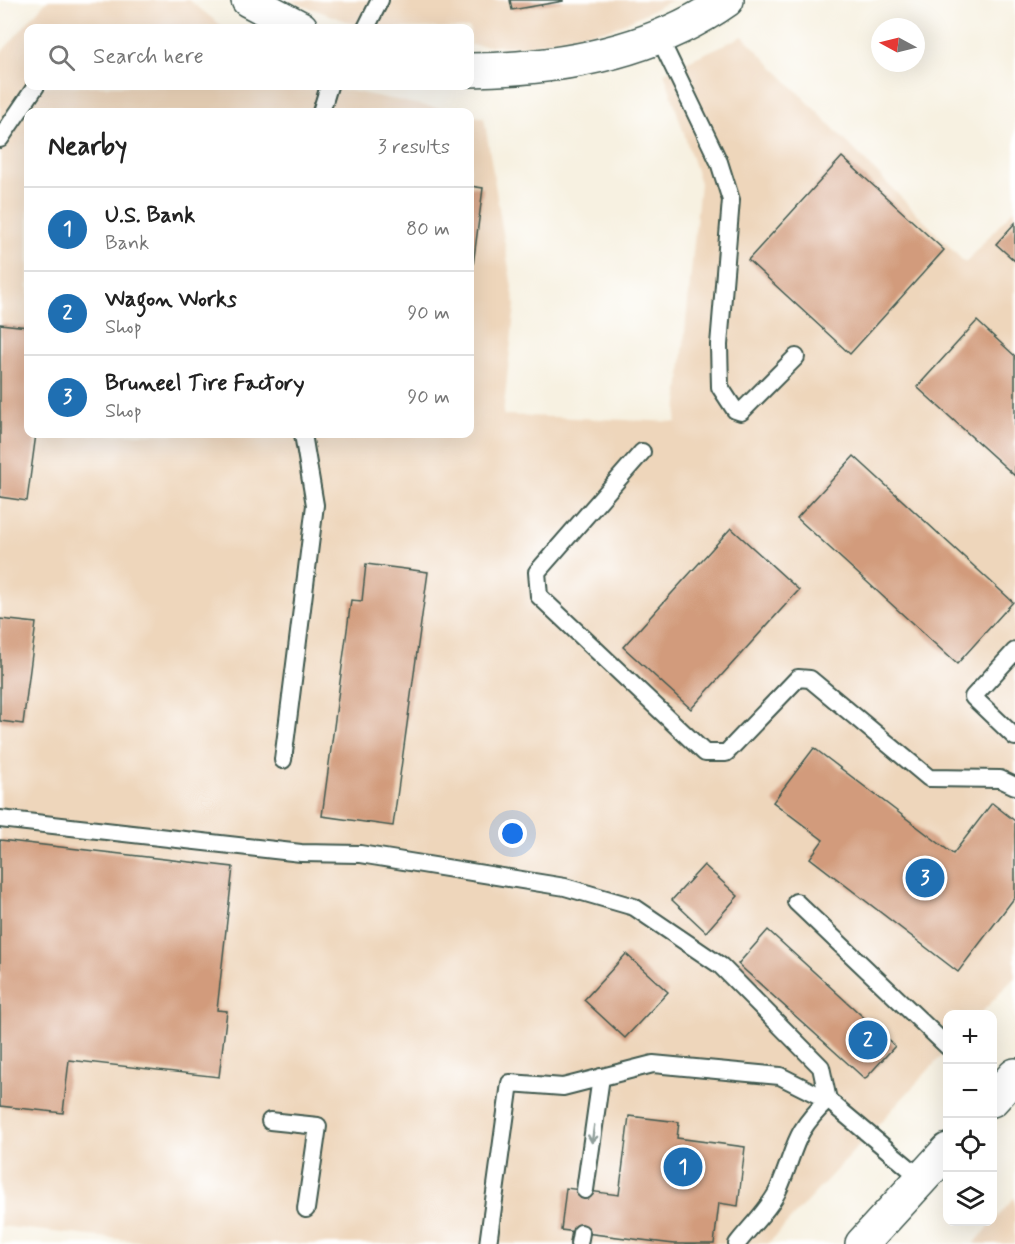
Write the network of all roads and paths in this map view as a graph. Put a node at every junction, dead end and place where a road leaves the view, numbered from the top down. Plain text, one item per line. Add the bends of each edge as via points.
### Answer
1 (248, 0) edge
2 (380, 0) edge
3 (725, 1) edge
4 (291, 24) edge
5 (368, 24) edge
6 (658, 35) junction
7 (474, 70) edge
8 (33, 90) edge
9 (328, 90) edge
10 (322, 108) edge
11 (0, 139) edge
12 (795, 357) dead end
13 (304, 438) edge
14 (642, 452) dead end
15 (1015, 651) edge
16 (1015, 737) edge
17 (283, 760) dead end
18 (1015, 786) edge
19 (0, 819) edge
20 (796, 902) dead end
21 (943, 1042) edge
22 (600, 1077) junction
23 (828, 1100) junction
24 (270, 1121) dead end
25 (943, 1156) edge
26 (922, 1179) junction
27 (585, 1190) dead end
28 (306, 1209) dead end
29 (488, 1244) edge
30 (737, 1244) edge
31 (862, 1244) edge

1 - 4 street
2 - 5 lane
3 - 6 street
6 - 7 street via 574,63 520,70
6 - 12 lane via 719,162 731,200 719,345 720,387 735,410 741,412
8 - 11 lane
9 - 10 lane
13 - 17 lane via 315,504
14 - 18 lane via 537,572 539,596 705,753 726,753 798,678 810,679 929,778 1000,779
15 - 16 lane via 973,697
19 - 23 lane via 301,853 360,854 565,887 634,907 721,966 821,1067
20 - 21 lane
22 - 23 lane via 653,1064 780,1076
22 -> 27 lane
22 - 29 lane via 562,1087 510,1083
23 - 26 lane
23 - 30 lane via 806,1120 792,1147 779,1190
24 - 28 lane via 318,1126
25 - 26 street
26 - 31 street

